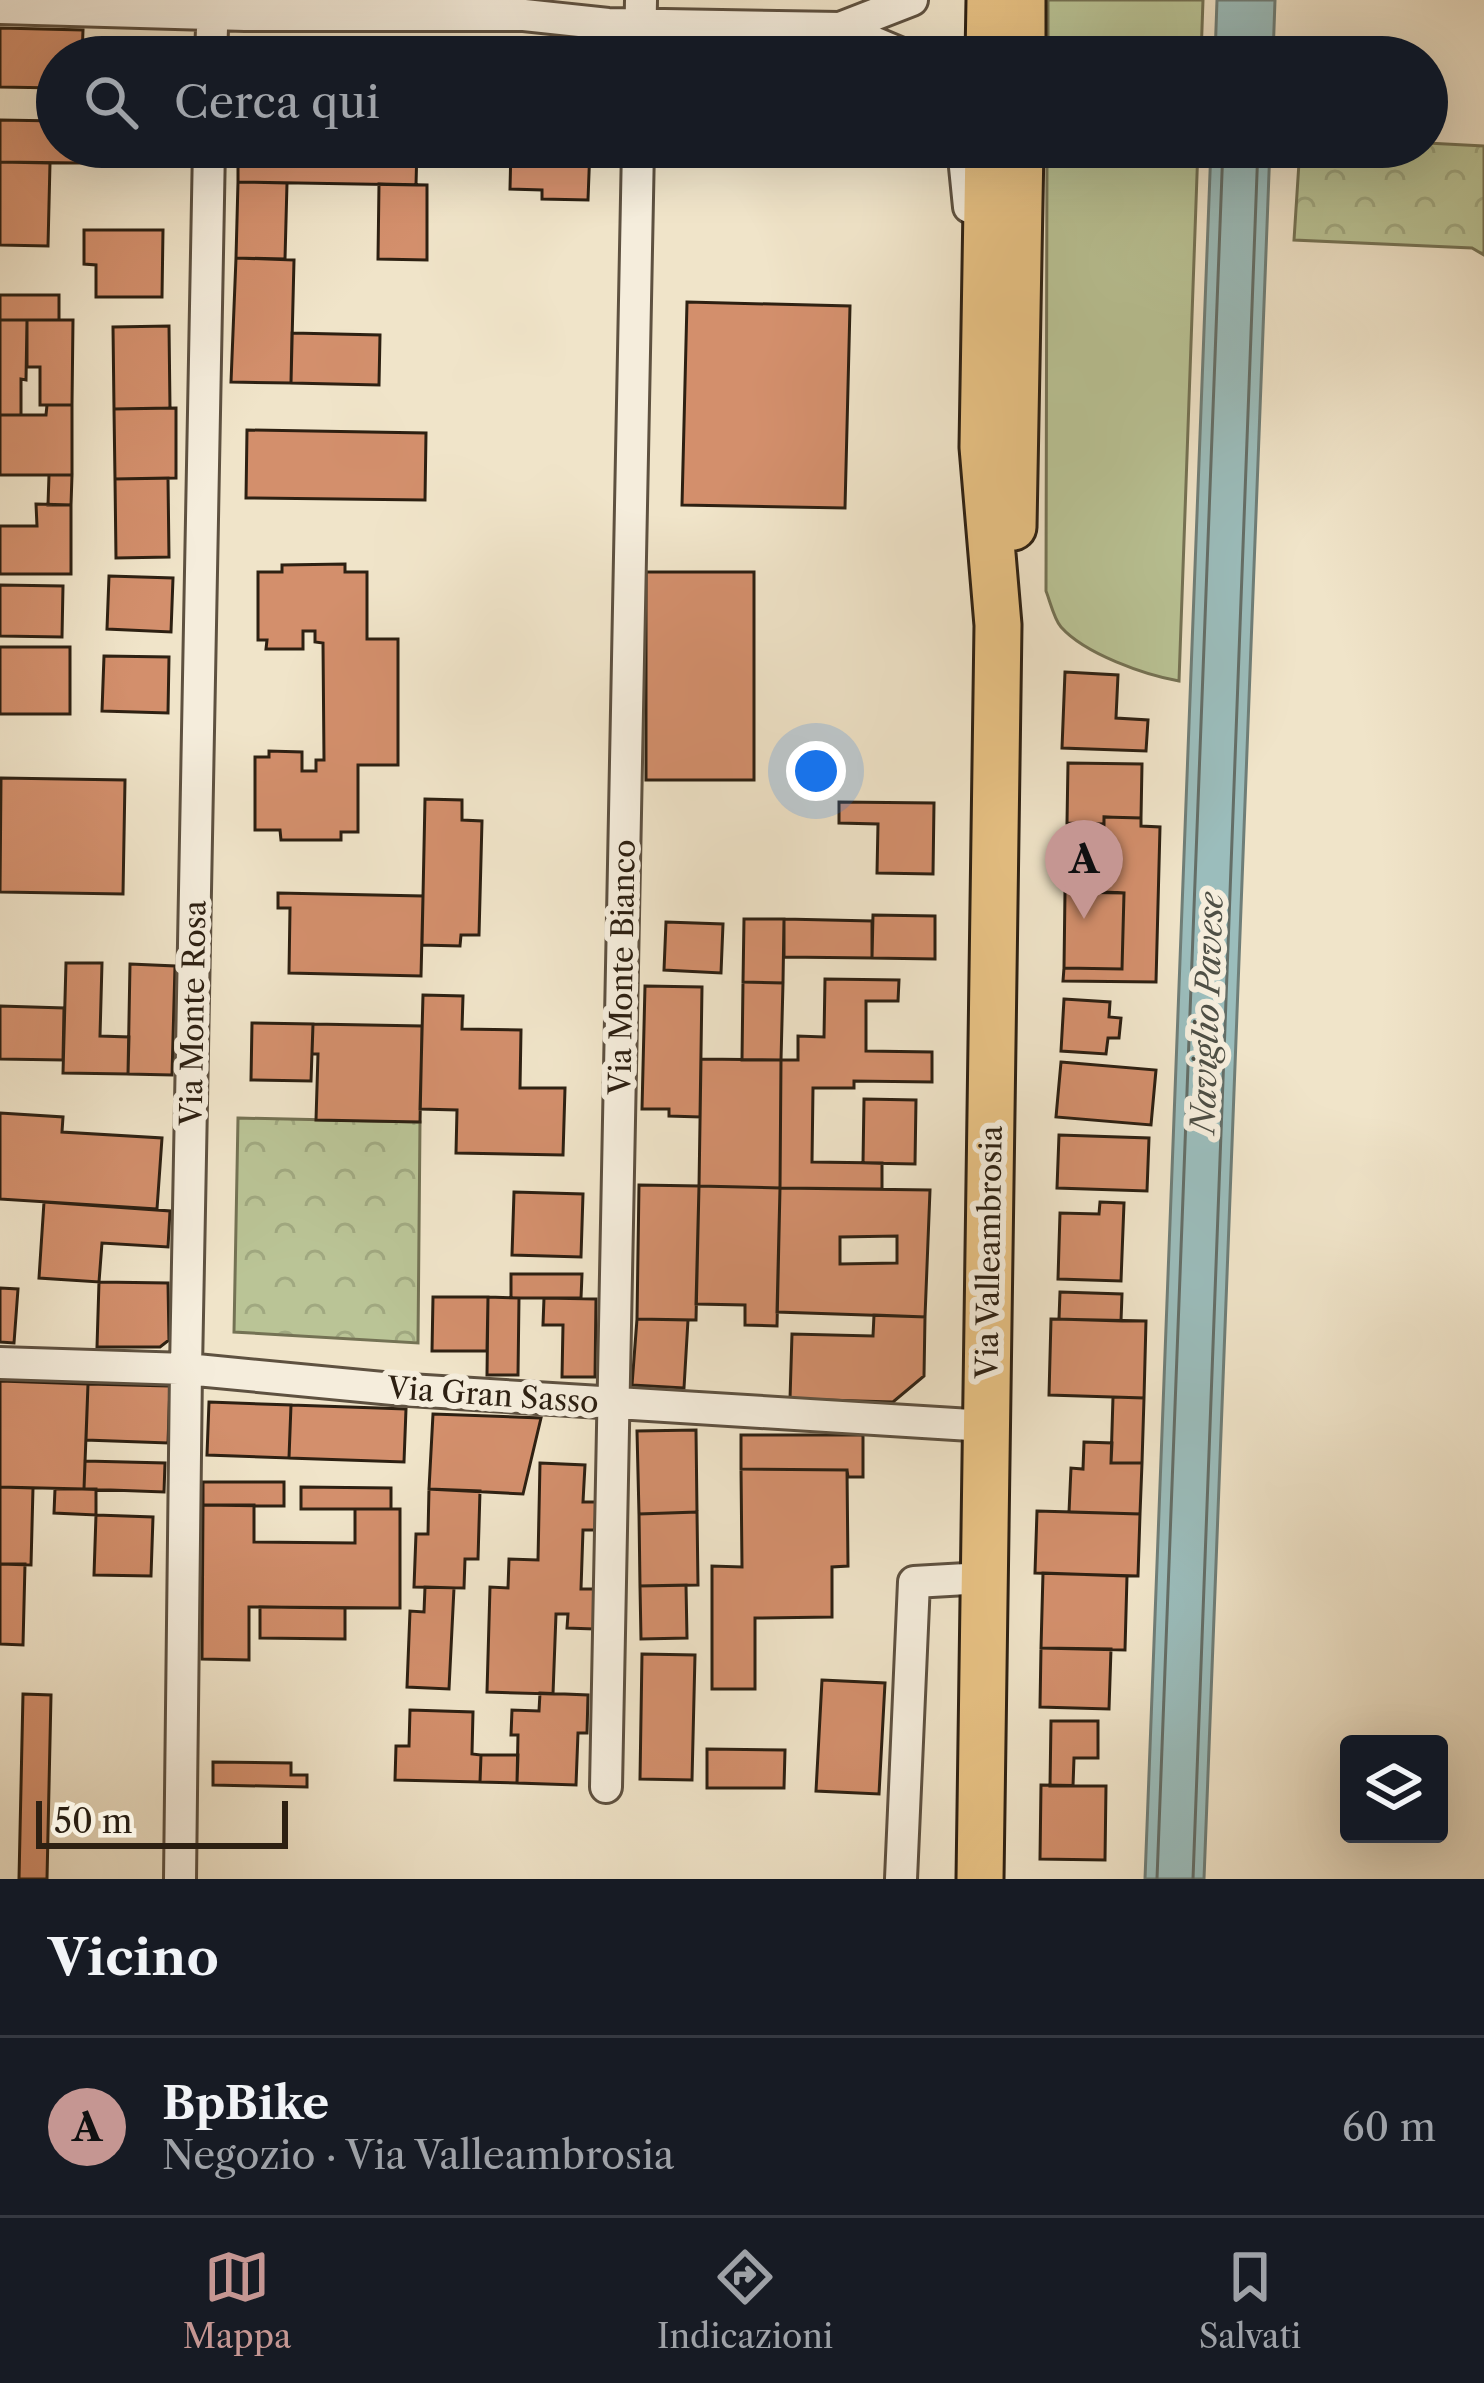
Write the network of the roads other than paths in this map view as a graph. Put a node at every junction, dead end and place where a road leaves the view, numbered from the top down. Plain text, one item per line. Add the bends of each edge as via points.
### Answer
1 (912, 0) edge
2 (990, 0) edge
3 (1022, 0) edge
4 (213, 7) edge
5 (0, 8) edge
6 (640, 12) edge
7 (840, 28) junction
8 (859, 36) edge
9 (989, 36) edge
10 (1022, 36) edge
11 (209, 168) edge
12 (638, 168) edge
13 (965, 168) edge
14 (988, 168) edge
15 (1020, 168) edge
16 (984, 339) junction
17 (998, 625) junction
18 (0, 1363) edge
19 (186, 1369) junction
20 (613, 1403) junction
21 (987, 1426) junction
22 (985, 1578) junction
23 (606, 1787) dead end
24 (180, 1879) edge
25 (902, 1879) edge
26 (980, 1879) edge

1 - 7 street
2 - 9 main road
3 - 10 main road
4 - 5 street
4 - 6 street via 524,15 608,25
6 - 7 street
7 - 8 street
11 - 19 street, Via Monte Rosa
12 - 20 street, Via Monte Bianco
13 - 16 street
14 - 16 main road
15 - 17 main road via 1016,488
16 - 17 main road via 983,447
17 - 21 main road, Via Valleambrosia
18 - 19 street, Via Gran Sasso
19 - 20 street, Via Gran Sasso
19 - 24 street, Via Monte Rosa
20 - 21 street, Via Gran Sasso
20 - 23 street, Via Monte Bianco
21 - 22 main road, Via Valleambrosia
22 - 25 street via 914,1582
22 - 26 main road, Via Valleambrosia

